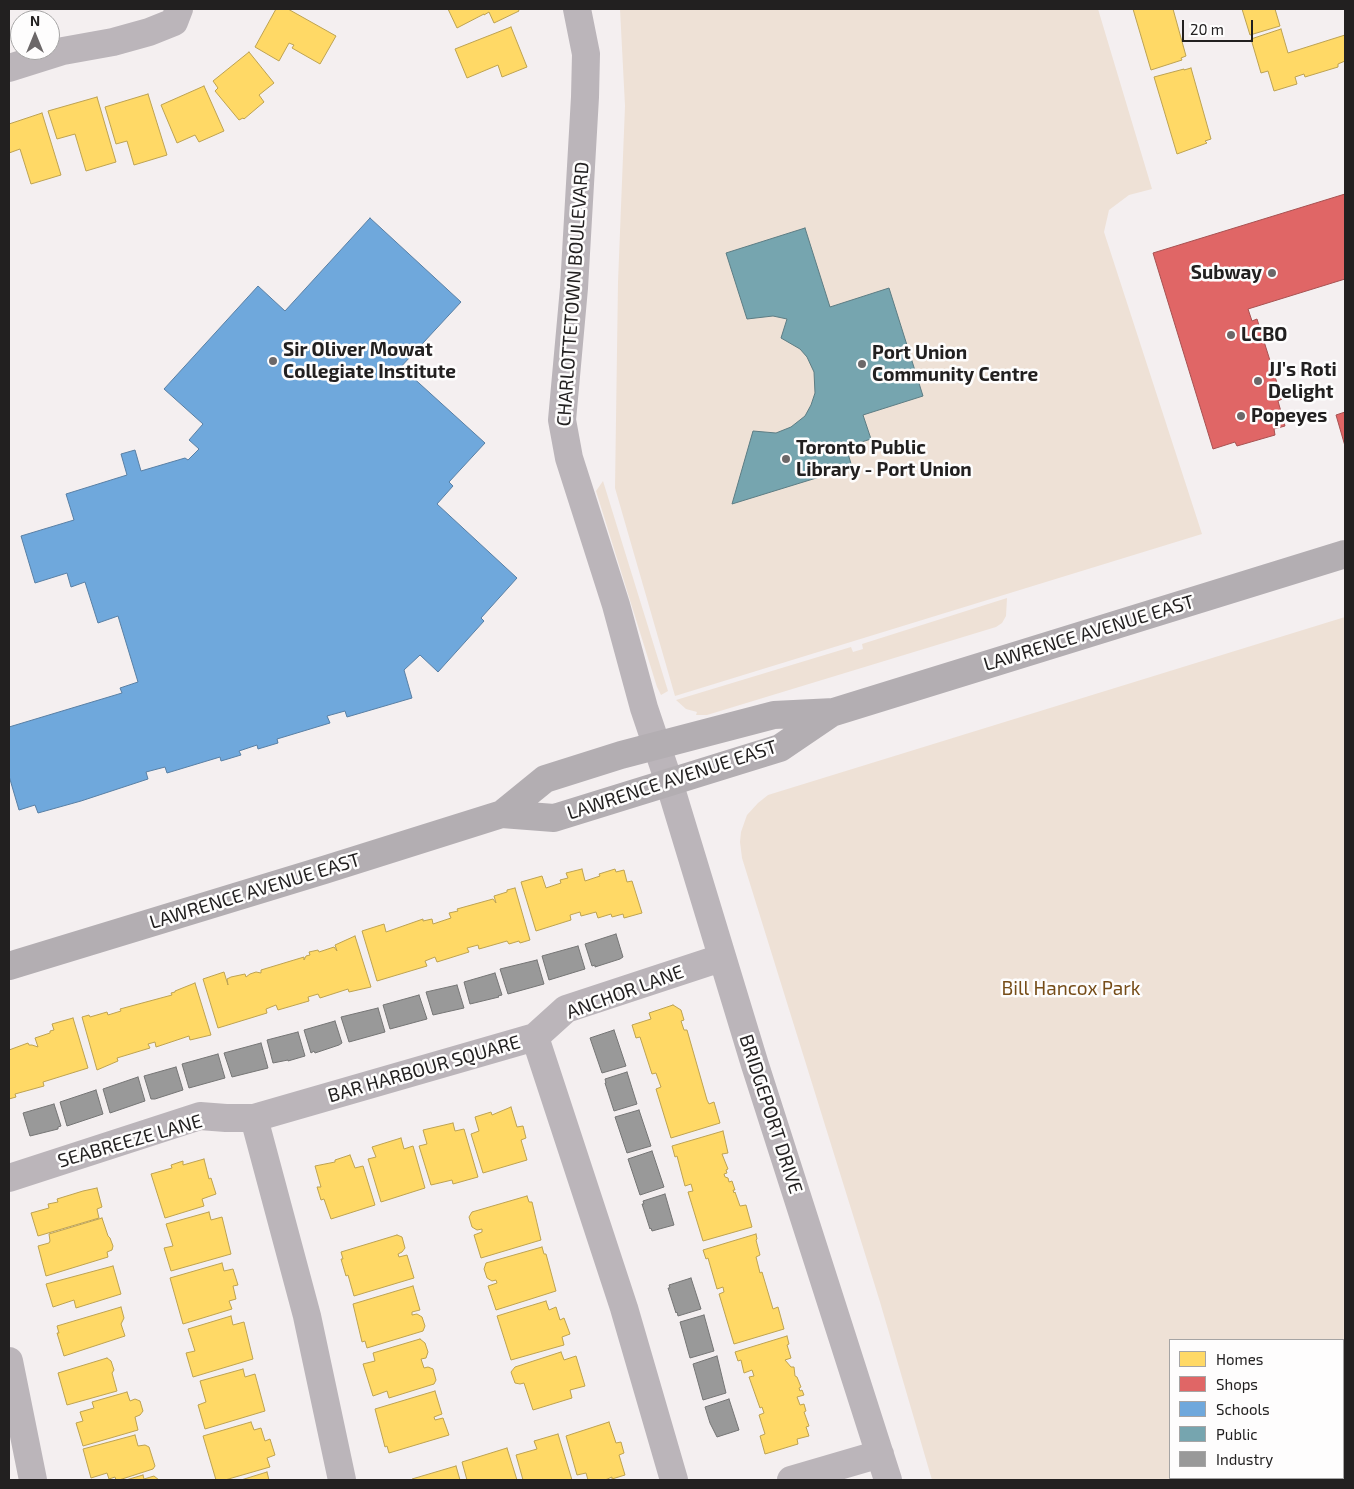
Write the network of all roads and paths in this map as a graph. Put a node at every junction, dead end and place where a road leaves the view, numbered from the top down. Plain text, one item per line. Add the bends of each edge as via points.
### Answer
1 (180, 9) edge
2 (577, 9) edge
3 (9, 68) edge
4 (1345, 554) edge
5 (834, 712) junction
6 (656, 746) junction
7 (669, 782) junction
8 (502, 814) junction
9 (721, 958) junction
10 (9, 966) edge
11 (536, 1037) junction
12 (254, 1118) junction
13 (9, 1178) edge
14 (9, 1361) edge
15 (880, 1454) junction
16 (33, 1480) edge
17 (342, 1480) edge
18 (674, 1480) edge
19 (791, 1480) edge
20 (888, 1480) edge

1 - 3 street via 174,22 149,32 63,51
2 - 6 street, CHARLOTTETOWN BOULEVARD via 586,54 585,97 574,288 562,420 571,468 616,605
4 - 5 main road, LAWRENCE AVENUE EAST
5 - 6 main road, LAWRENCE AVENUE EAST via 774,715
5 - 7 main road, LAWRENCE AVENUE EAST via 780,748
6 - 7 street, BRIDGEPORT DRIVE
6 - 8 main road, LAWRENCE AVENUE EAST via 545,779
7 - 8 main road, LAWRENCE AVENUE EAST via 554,818
7 - 9 street, BRIDGEPORT DRIVE
8 - 10 main road, LAWRENCE AVENUE EAST
9 - 11 street, ANCHOR LANE via 566,1009
9 - 15 street, BRIDGEPORT DRIVE
11 - 12 street, BAR HARBOUR SQUARE
11 - 18 street, BAR HARBOUR SQUARE via 624,1308
12 - 13 street, SEABREEZE LANE via 200,1116
12 - 17 street via 307,1316
14 - 16 street
15 - 19 street
15 - 20 street, BRIDGEPORT DRIVE

